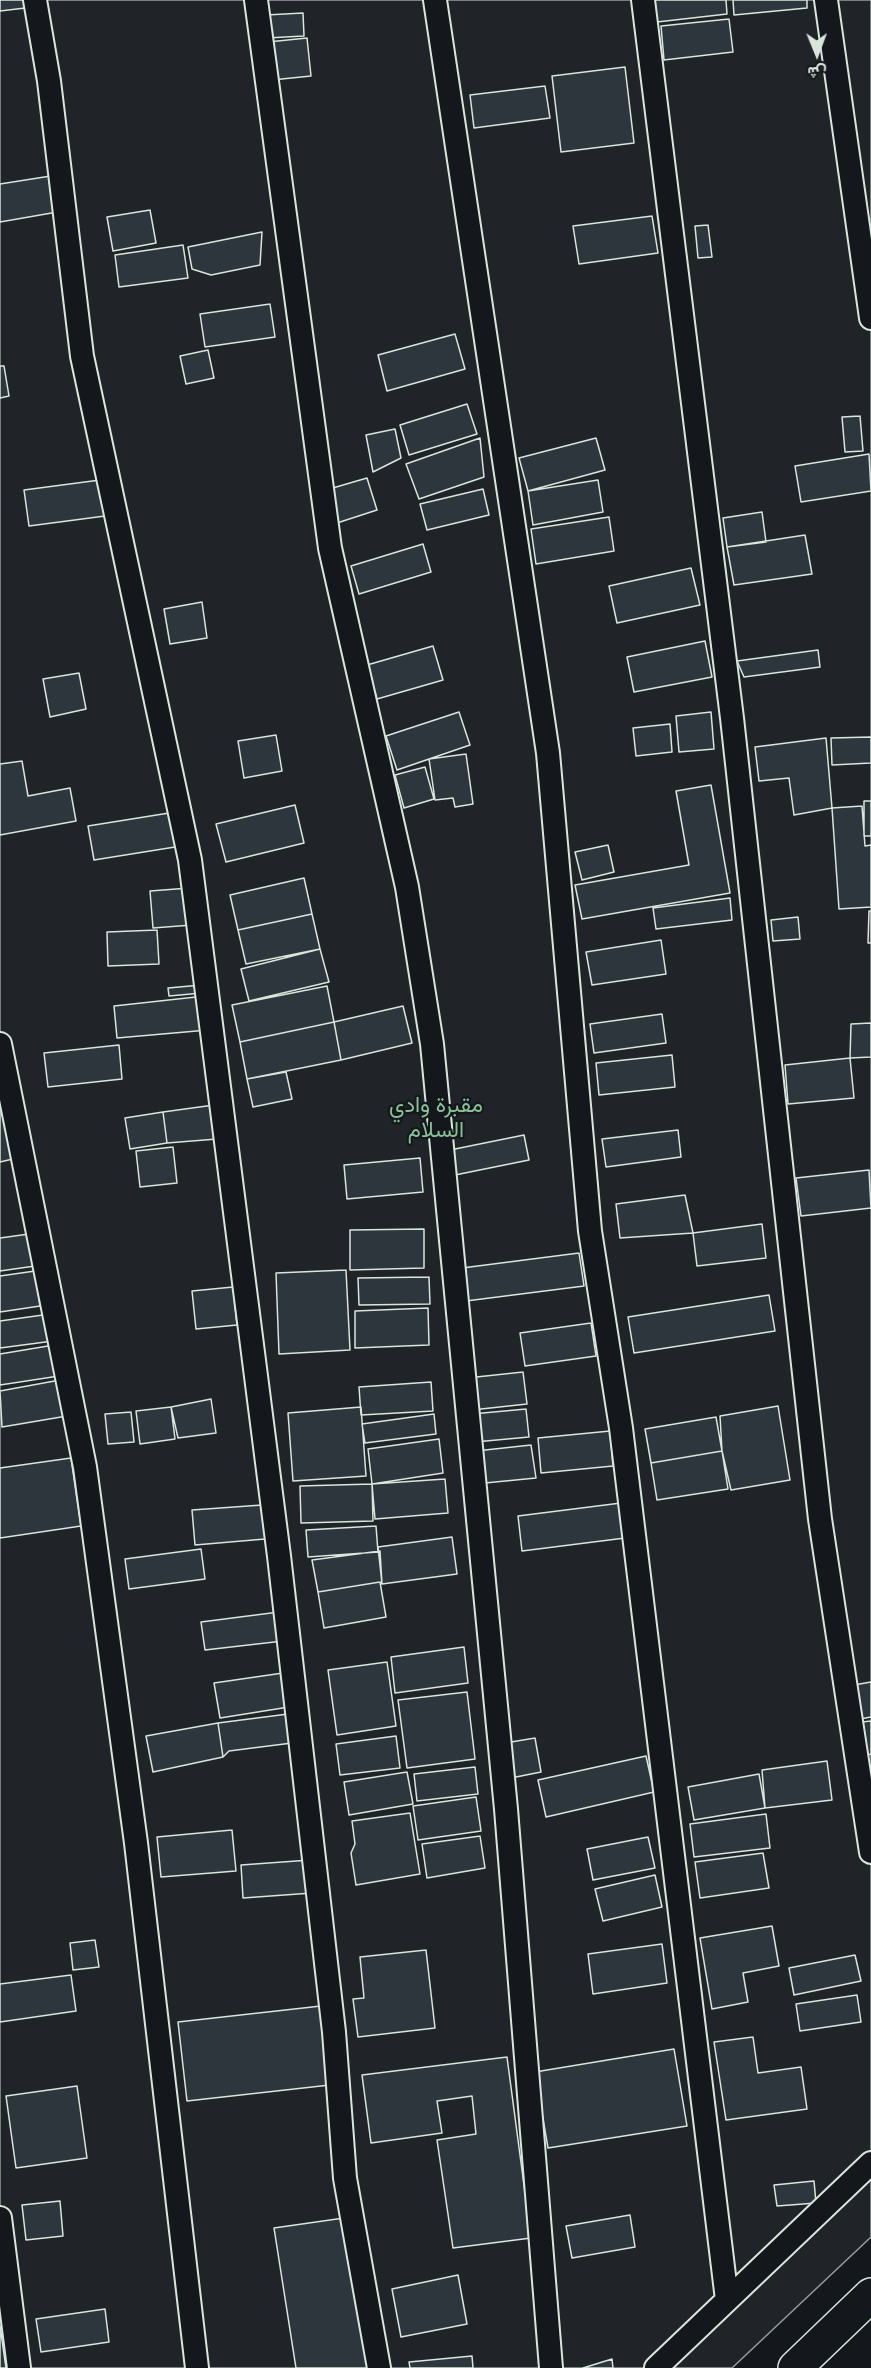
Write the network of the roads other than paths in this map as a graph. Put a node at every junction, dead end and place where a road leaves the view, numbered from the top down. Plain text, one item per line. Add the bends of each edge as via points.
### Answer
1 (34, 0) edge
2 (256, 0) edge
3 (435, 0) edge
4 (643, 0) edge
5 (826, 0) edge
6 (871, 318) edge
7 (0, 1044) edge
8 (871, 1852) edge
9 (871, 2163) edge
10 (0, 2218) edge
11 (871, 2295) edge
12 (727, 2300) junction
13 (19, 2368) edge
14 (197, 2368) edge
15 (379, 2368) edge
16 (551, 2368) edge
17 (656, 2368) edge
18 (795, 2368) edge

1 - 15 lane via 49,81 82,356 190,860 279,1556 334,2032 345,2178
2 - 16 lane via 330,548 407,888 432,1044 505,1797
3 - 12 lane via 548,753 590,1231 621,1428
4 - 8 lane via 731,706 820,1519
5 - 6 lane
7 - 14 lane via 85,1467 136,1843
9 - 12 lane
10 - 13 lane
11 - 18 main road
12 - 17 lane

